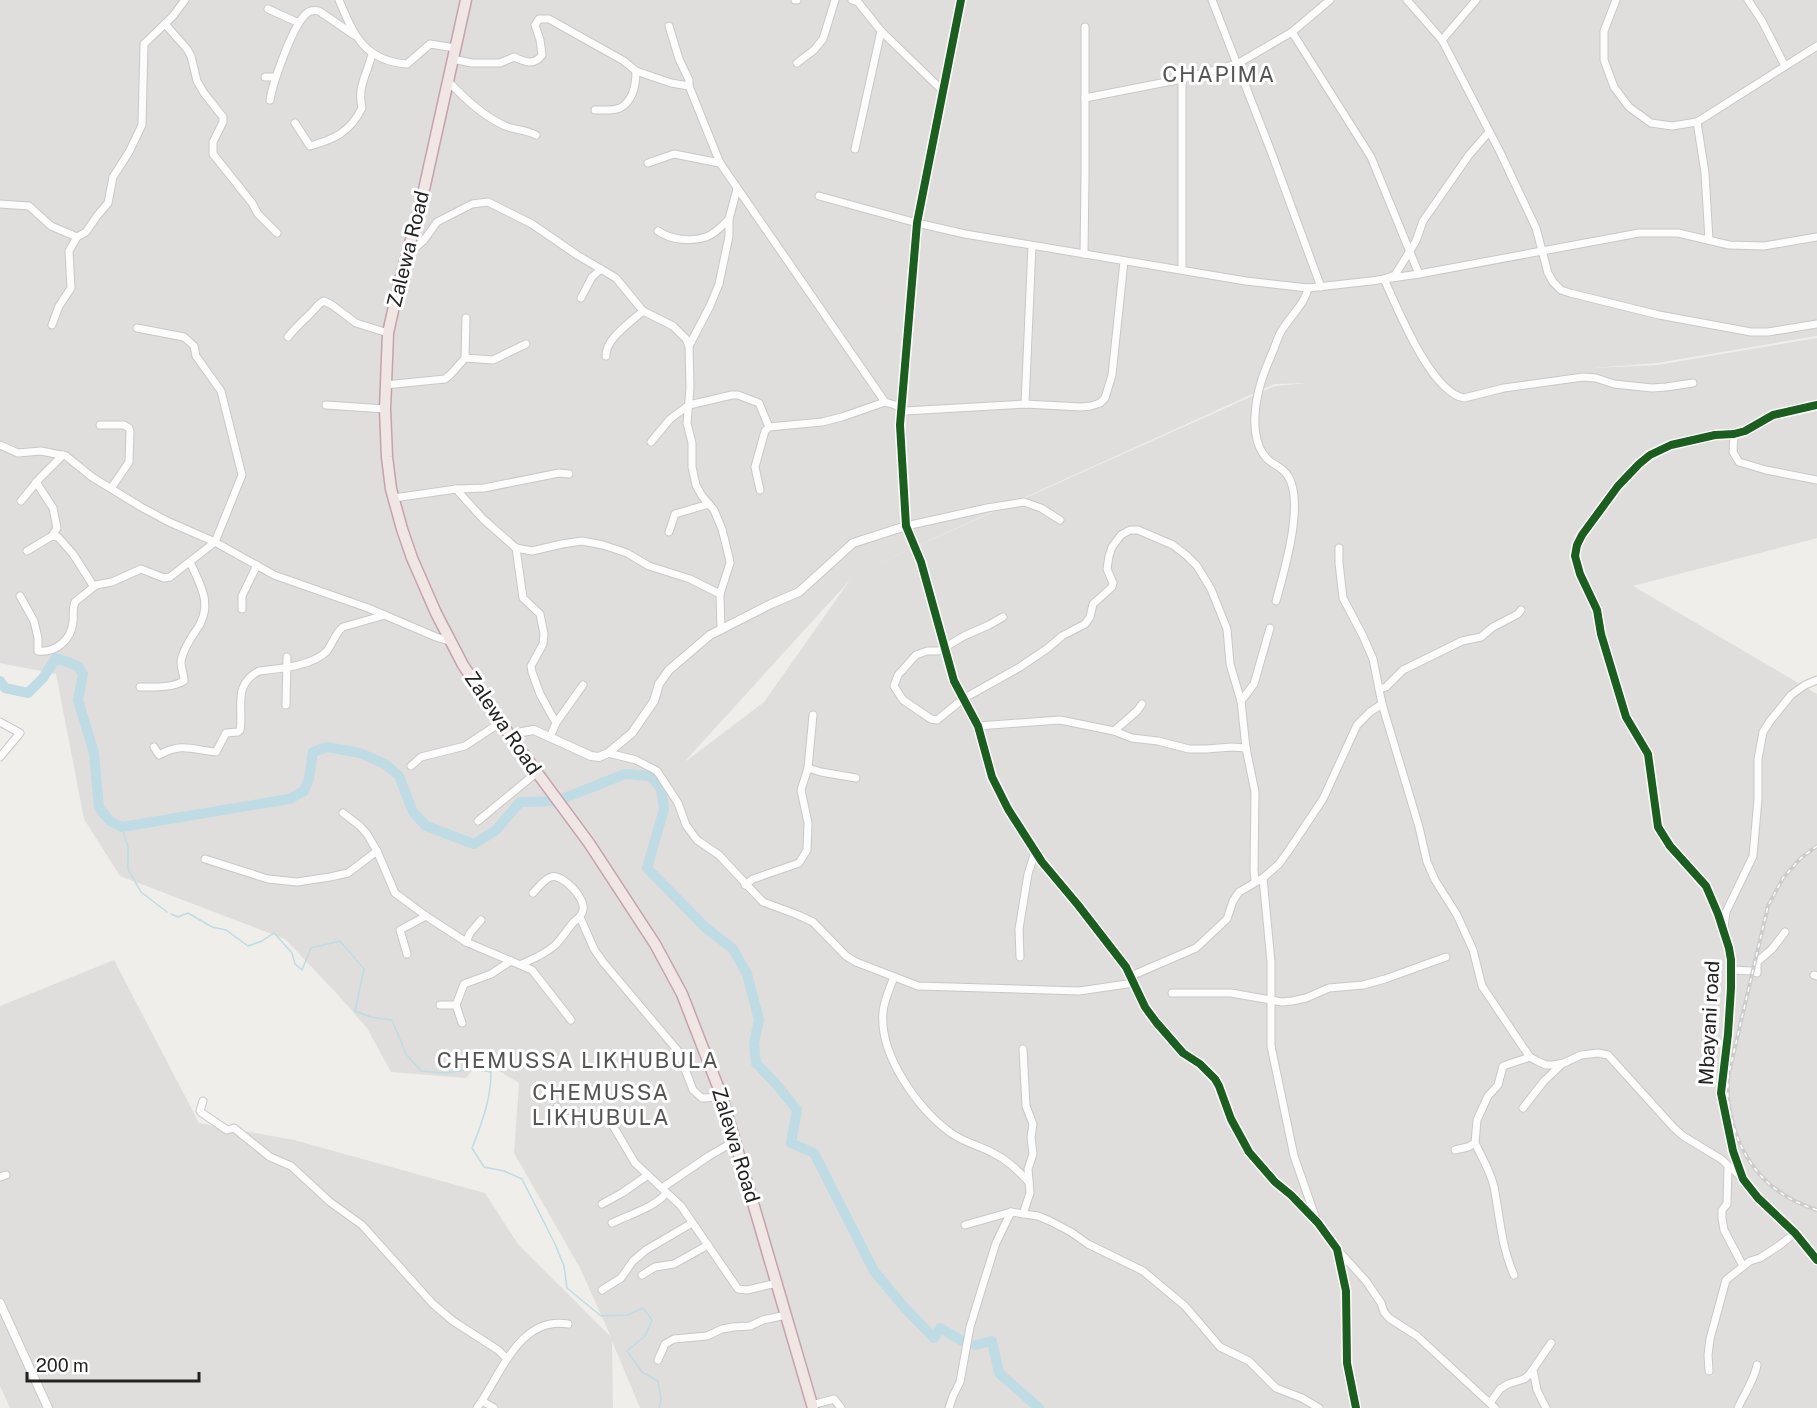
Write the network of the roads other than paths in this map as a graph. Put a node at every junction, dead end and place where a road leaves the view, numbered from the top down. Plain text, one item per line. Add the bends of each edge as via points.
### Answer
1 (185, 0) edge
2 (339, 0) edge
3 (466, 0) edge
4 (835, 0) edge
5 (852, 0) edge
6 (961, 0) edge
7 (1212, 0) edge
8 (1407, 0) edge
9 (1476, 0) edge
10 (1616, 0) edge
11 (1748, 0) edge
12 (1325, 2) edge
13 (268, 9) dead end
14 (299, 23) junction
15 (165, 24) junction
16 (669, 26) dead end
17 (1084, 27) dead end
18 (881, 31) junction
19 (1292, 32) junction
20 (356, 36) junction
21 (1442, 39) junction
22 (1817, 46) edge
23 (372, 54) junction
24 (454, 54) junction
25 (797, 63) dead end
26 (1237, 64) junction
27 (1785, 66) junction
28 (636, 71) junction
29 (265, 77) dead end
30 (275, 77) junction
31 (1182, 79) junction
32 (448, 81) junction
33 (689, 86) junction
34 (944, 92) junction
35 (1085, 98) junction
36 (270, 100) dead end
37 (595, 110) dead end
38 (1697, 122) junction
39 (295, 123) dead end
40 (1490, 132) junction
41 (536, 135) dead end
42 (855, 149) dead end
43 (648, 163) dead end
44 (720, 163) junction
45 (737, 189) junction
46 (819, 196) dead end
47 (0, 204) edge
48 (729, 219) junction
49 (917, 224) junction
50 (658, 231) dead end
51 (276, 233) dead end
52 (77, 237) junction
53 (1817, 237) edge
54 (1709, 240) junction
55 (1032, 246) junction
56 (1410, 251) junction
57 (1542, 251) junction
58 (408, 254) junction
59 (1084, 254) junction
60 (1124, 261) junction
61 (601, 269) junction
62 (1182, 270) junction
63 (1419, 274) junction
64 (1383, 279) junction
65 (1321, 287) junction
66 (1308, 288) junction
67 (581, 298) dead end
68 (643, 311) junction
69 (466, 318) dead end
70 (1817, 324) edge
71 (52, 325) dead end
72 (137, 328) dead end
73 (388, 333) junction
74 (288, 337) dead end
75 (526, 344) dead end
76 (689, 346) junction
77 (606, 356) dead end
78 (465, 358) junction
79 (1693, 383) dead end
80 (385, 385) junction
81 (885, 402) junction
82 (1025, 404) junction
83 (326, 405) dead end
84 (688, 405) junction
85 (1817, 405) edge
86 (385, 409) junction
87 (900, 409) junction
88 (100, 425) dead end
89 (769, 427) junction
90 (1734, 434) junction
91 (651, 442) dead end
92 (0, 445) edge
93 (63, 455) junction
94 (569, 474) dead end
95 (1817, 480) edge
96 (36, 482) junction
97 (112, 488) junction
98 (456, 489) junction
99 (760, 490) dead end
100 (394, 498) junction
101 (21, 501) dead end
102 (709, 504) junction
103 (1060, 520) dead end
104 (906, 526) junction
105 (669, 532) dead end
106 (52, 536) junction
107 (215, 542) junction
108 (516, 548) junction
109 (1339, 548) dead end
110 (27, 551) dead end
111 (190, 562) junction
112 (257, 565) junction
113 (94, 587) junction
114 (720, 594) junction
115 (20, 596) dead end
116 (1276, 601) dead end
117 (242, 609) dead end
118 (1521, 610) dead end
119 (385, 615) junction
120 (1003, 617) dead end
121 (1270, 628) dead end
122 (722, 630) junction
123 (449, 641) junction
124 (944, 648) junction
125 (287, 657) dead end
126 (287, 667) junction
127 (1817, 680) edge
128 (583, 685) dead end
129 (140, 687) dead end
130 (1379, 689) junction
131 (963, 699) junction
132 (1241, 701) junction
133 (1142, 704) dead end
134 (1382, 704) junction
135 (286, 705) dead end
136 (813, 715) dead end
137 (0, 722) edge
138 (501, 722) junction
139 (556, 723) junction
140 (978, 726) junction
141 (1114, 731) junction
142 (550, 736) junction
143 (513, 740) junction
144 (154, 747) dead end
145 (1246, 748) junction
146 (608, 753) junction
147 (0, 757) edge
148 (411, 766) dead end
149 (808, 768) junction
150 (536, 773) junction
151 (856, 778) dead end
152 (343, 813) dead end
153 (478, 821) dead end
154 (377, 851) junction
155 (1035, 852) junction
156 (205, 859) dead end
157 (1263, 878) junction
158 (1255, 881) junction
159 (745, 885) junction
160 (533, 893) dead end
161 (426, 916) junction
162 (580, 917) junction
163 (481, 920) dead end
164 (1723, 932) junction
165 (1785, 932) dead end
166 (466, 942) junction
167 (407, 954) dead end
168 (1020, 957) dead end
169 (1446, 957) dead end
170 (511, 961) junction
171 (522, 964) junction
172 (1731, 970) junction
173 (894, 977) junction
174 (1132, 979) junction
175 (1172, 993) dead end
176 (1271, 1000) junction
177 (440, 1005) dead end
178 (456, 1005) junction
179 (571, 1020) dead end
180 (462, 1023) dead end
181 (1023, 1049) dead end
182 (1530, 1057) junction
183 (1564, 1063) junction
184 (722, 1097) junction
185 (203, 1101) dead end
186 (557, 1107) dead end
187 (1523, 1108) dead end
188 (735, 1141) junction
189 (1475, 1143) junction
190 (1455, 1150) dead end
191 (1728, 1166) junction
192 (648, 1175) junction
193 (1743, 1179) junction
194 (1029, 1182) junction
195 (664, 1190) junction
196 (602, 1204) dead end
197 (1011, 1212) junction
198 (1023, 1214) junction
199 (612, 1223) dead end
200 (692, 1223) junction
201 (1318, 1223) junction
202 (965, 1225) dead end
203 (1795, 1233) junction
204 (708, 1245) junction
205 (1337, 1249) junction
206 (1817, 1260) edge
207 (1743, 1266) junction
208 (642, 1275) dead end
209 (1514, 1275) dead end
210 (777, 1283) junction
211 (602, 1290) dead end
212 (0, 1304) edge
213 (786, 1315) junction
214 (568, 1324) dead end
215 (1551, 1343) dead end
216 (507, 1359) junction
217 (658, 1360) dead end
218 (1757, 1365) dead end
219 (1533, 1370) junction
220 (1709, 1371) dead end
221 (479, 1405) edge
222 (1493, 1406) edge
223 (812, 1407) edge
224 (48, 1408) edge
225 (494, 1408) edge
226 (841, 1408) edge
227 (950, 1408) edge
228 (1319, 1408) edge
229 (1356, 1408) edge
230 (1546, 1408) edge
231 (1738, 1408) edge

1 - 15 street
2 - 20 street
3 - 24 highway, Zalewa Road
4 - 25 street via 823,39
5 - 18 street via 858,2
6 - 34 street
7 - 26 street
8 - 21 street
9 - 21 street
10 - 38 street via 1604,31 1604,60 1614,87 1629,107 1651,123 1672,126
11 - 27 street
12 - 19 street
13 - 14 street
14 - 20 street via 306,14 319,11
14 - 30 street
15 - 51 street via 187,49 197,81 223,117 213,142 213,154
15 - 52 street via 144,44 143,117 139,133 113,177 108,202 86,232
16 - 33 street
17 - 35 street
18 - 34 street
18 - 42 street
19 - 26 street
19 - 56 street via 1371,157
20 - 23 street
21 - 40 street
22 - 27 street
23 - 24 street via 388,62 407,64 430,44
23 - 39 street via 360,87 362,108 347,130 310,146
24 - 28 street via 467,62 500,63 514,57 534,63 542,55 535,25 539,19 546,19
24 - 32 highway, Zalewa Road
26 - 31 street
26 - 65 street
27 - 38 street
28 - 33 street
28 - 37 street via 633,95 621,108
29 - 30 street
30 - 36 street
31 - 35 street
31 - 62 street
32 - 41 street via 493,120
32 - 58 highway, Zalewa Road
33 - 44 street
34 - 49 street
35 - 59 street
38 - 54 street
40 - 56 street via 1423,221
40 - 57 street via 1536,228
43 - 44 street via 671,154
44 - 45 street
45 - 48 street
45 - 81 street
46 - 49 street
47 - 52 street via 29,206 51,226
48 - 50 street via 701,238 679,239
48 - 76 street via 719,284
49 - 55 street
49 - 87 street
52 - 71 street via 69,251 70,288
53 - 54 street via 1764,246
54 - 57 street via 1678,233 1639,233
55 - 59 street
55 - 82 street
56 - 63 street
56 - 64 street via 1395,275
57 - 63 street
57 - 70 street via 1553,282 1570,294 1751,332
58 - 61 street via 437,222 472,204 488,202 532,224
58 - 73 highway, Zalewa Road
59 - 60 street
60 - 62 street
60 - 82 street via 1112,375 1105,398 1091,406
61 - 67 street
61 - 68 street via 621,283
62 - 66 street
63 - 64 street
64 - 65 street
64 - 79 street via 1424,362 1458,397 1582,377 1646,387
65 - 66 street
66 - 116 street via 1306,298 1281,332 1263,372 1256,402 1255,430 1261,451 1289,477 1294,501 1292,530
68 - 76 street via 673,327
68 - 77 street via 612,339
69 - 78 street
72 - 107 street via 188,340 221,392 242,475
73 - 74 street via 356,323 324,301
73 - 80 highway, Zalewa Road
75 - 78 street via 493,360
76 - 84 street
78 - 80 street via 445,379
80 - 86 highway, Zalewa Road
81 - 87 street
81 - 89 street via 822,422
82 - 87 street
83 - 86 street
84 - 89 street via 738,395 759,403
84 - 91 street
84 - 102 street via 692,467 696,485
85 - 90 street, Mbayani road via 1773,415
86 - 100 highway, Zalewa Road
87 - 104 street
88 - 97 street via 123,425 130,431 129,462
89 - 99 street via 755,467
90 - 95 street via 1733,452 1739,462
90 - 164 street, Mbayani road via 1671,445 1644,460 1617,486 1579,541 1575,556 1597,610 1626,717 1648,754 1658,827 1706,886
92 - 93 street via 18,453
93 - 96 street
93 - 97 street
94 - 98 street
96 - 101 street
96 - 106 street via 53,508 57,528
97 - 107 street via 169,522
98 - 100 street
98 - 108 street
100 - 123 highway, Zalewa Road via 412,558
102 - 105 street via 675,514
102 - 114 street via 722,529 729,557
103 - 104 street via 1024,502
104 - 122 street via 853,543 799,592
104 - 124 street via 921,562
106 - 110 street
106 - 113 street via 63,541
107 - 111 street
107 - 112 street
108 - 114 street via 532,551 582,541 603,545
108 - 139 street via 523,598 540,614 544,634 532,672
109 - 130 street via 1343,598 1369,649
111 - 113 street via 170,577 141,569
111 - 129 street via 206,612 183,657 184,681
112 - 117 street via 242,596
112 - 119 street via 283,579
113 - 115 street via 73,605 73,623 64,642 41,652 37,649 34,621
114 - 122 street
118 - 130 street via 1481,637 1462,641 1402,670
119 - 123 street
119 - 126 street via 342,627 319,657
120 - 124 street
121 - 132 street via 1254,684
122 - 146 street via 710,635 669,670 632,733
123 - 138 highway, Zalewa Road
124 - 131 street
124 - 131 street via 916,655 898,675 894,686 905,701 934,720
125 - 126 street
126 - 135 street
126 - 144 street via 259,671 247,680 240,701 240,730 226,733 216,752 175,747 159,755
127 - 164 street via 1791,695 1763,732 1758,759 1754,856 1726,912
128 - 139 street
130 - 134 street
131 - 132 street via 1020,667 1088,621 1093,604 1112,586 1107,569 1113,547 1130,530 1173,545 1203,575 1227,628 1230,664
131 - 140 street
132 - 145 street
133 - 141 street
134 - 157 street via 1357,725 1310,820 1284,857
134 - 182 street via 1432,874 1473,951 1482,986
136 - 149 street
137 - 147 street via 20,733
138 - 143 highway, Zalewa Road
138 - 148 street via 465,746 421,757
139 - 142 street
140 - 141 street via 1060,720
140 - 155 street via 999,793
141 - 145 street via 1189,749
142 - 143 street via 534,730 522,732
142 - 146 street via 591,756
143 - 150 highway, Zalewa Road
145 - 158 street via 1256,801
146 - 159 street via 636,760 657,771 678,803 690,833 719,855
149 - 151 street
149 - 159 street via 801,790 808,823 807,850 799,863
150 - 153 street
150 - 184 highway, Zalewa Road via 589,843 655,944 682,994
152 - 154 street via 360,826
154 - 156 street via 348,873 297,882 268,879
154 - 161 street via 395,893
155 - 168 street via 1019,929
155 - 174 street
157 - 158 street
157 - 176 street via 1272,962
158 - 174 street via 1235,896 1227,919 1196,948
159 - 173 street via 769,906 813,922 846,956
160 - 162 street via 555,877 582,897 584,909
161 - 166 street
161 - 167 street via 400,930
162 - 171 street via 554,946
162 - 184 street via 603,962 678,1051 697,1095
163 - 166 street
164 - 172 street, Mbayani road
165 - 172 street via 1757,962 1757,973
166 - 170 street
169 - 176 street via 1399,975 1329,988 1301,1000
170 - 171 street
170 - 178 street via 464,984
171 - 179 street via 539,977
172 - 193 street, Mbayani road via 1721,1093
173 - 174 street via 918,986 1079,991
173 - 194 street via 883,1011 884,1037 909,1087 952,1134 1000,1156
174 - 201 street via 1144,1006 1170,1038 1218,1083 1249,1152
175 - 176 street via 1231,993
176 - 201 street via 1271,1040 1281,1096 1294,1156
177 - 178 street
178 - 180 street
181 - 194 street via 1026,1106 1033,1124
182 - 183 street via 1546,1065
182 - 189 street via 1503,1067 1498,1085 1478,1117
183 - 187 street
183 - 191 street via 1581,1055 1608,1055 1678,1132
184 - 188 highway, Zalewa Road
185 - 216 street via 202,1113 227,1130 234,1128 270,1156 291,1166 330,1202 362,1224 433,1304
186 - 192 street via 559,1116 567,1120 606,1116 635,1163
188 - 195 street
188 - 210 highway, Zalewa Road
189 - 190 street
189 - 209 street via 1494,1184 1502,1241
191 - 193 street
191 - 207 street via 1727,1204 1722,1209 1722,1218
192 - 195 street
192 - 196 street
193 - 203 street, Mbayani road
194 - 198 street via 1030,1193
195 - 199 street via 662,1199
195 - 200 street
197 - 198 street
197 - 202 street
197 - 227 street via 996,1243 981,1291 960,1382
198 - 228 street via 1050,1221 1143,1271 1185,1306 1220,1347 1249,1361 1279,1390
200 - 204 street
200 - 211 street via 646,1250 621,1278
201 - 205 street
203 - 206 street, Mbayani road
203 - 207 street
204 - 208 street via 674,1264
204 - 210 street via 738,1289
205 - 222 street via 1366,1281 1386,1315 1417,1336
205 - 229 street via 1346,1291 1347,1363
207 - 220 street via 1725,1283 1710,1339
210 - 213 highway, Zalewa Road
212 - 224 street
213 - 217 street via 707,1336 674,1339 665,1344
213 - 223 highway, Zalewa Road
214 - 216 street via 558,1322 538,1328
215 - 219 street
216 - 221 street
218 - 231 street
219 - 222 street via 1524,1379 1500,1389
219 - 230 street
221 - 225 street
223 - 226 street via 834,1399

